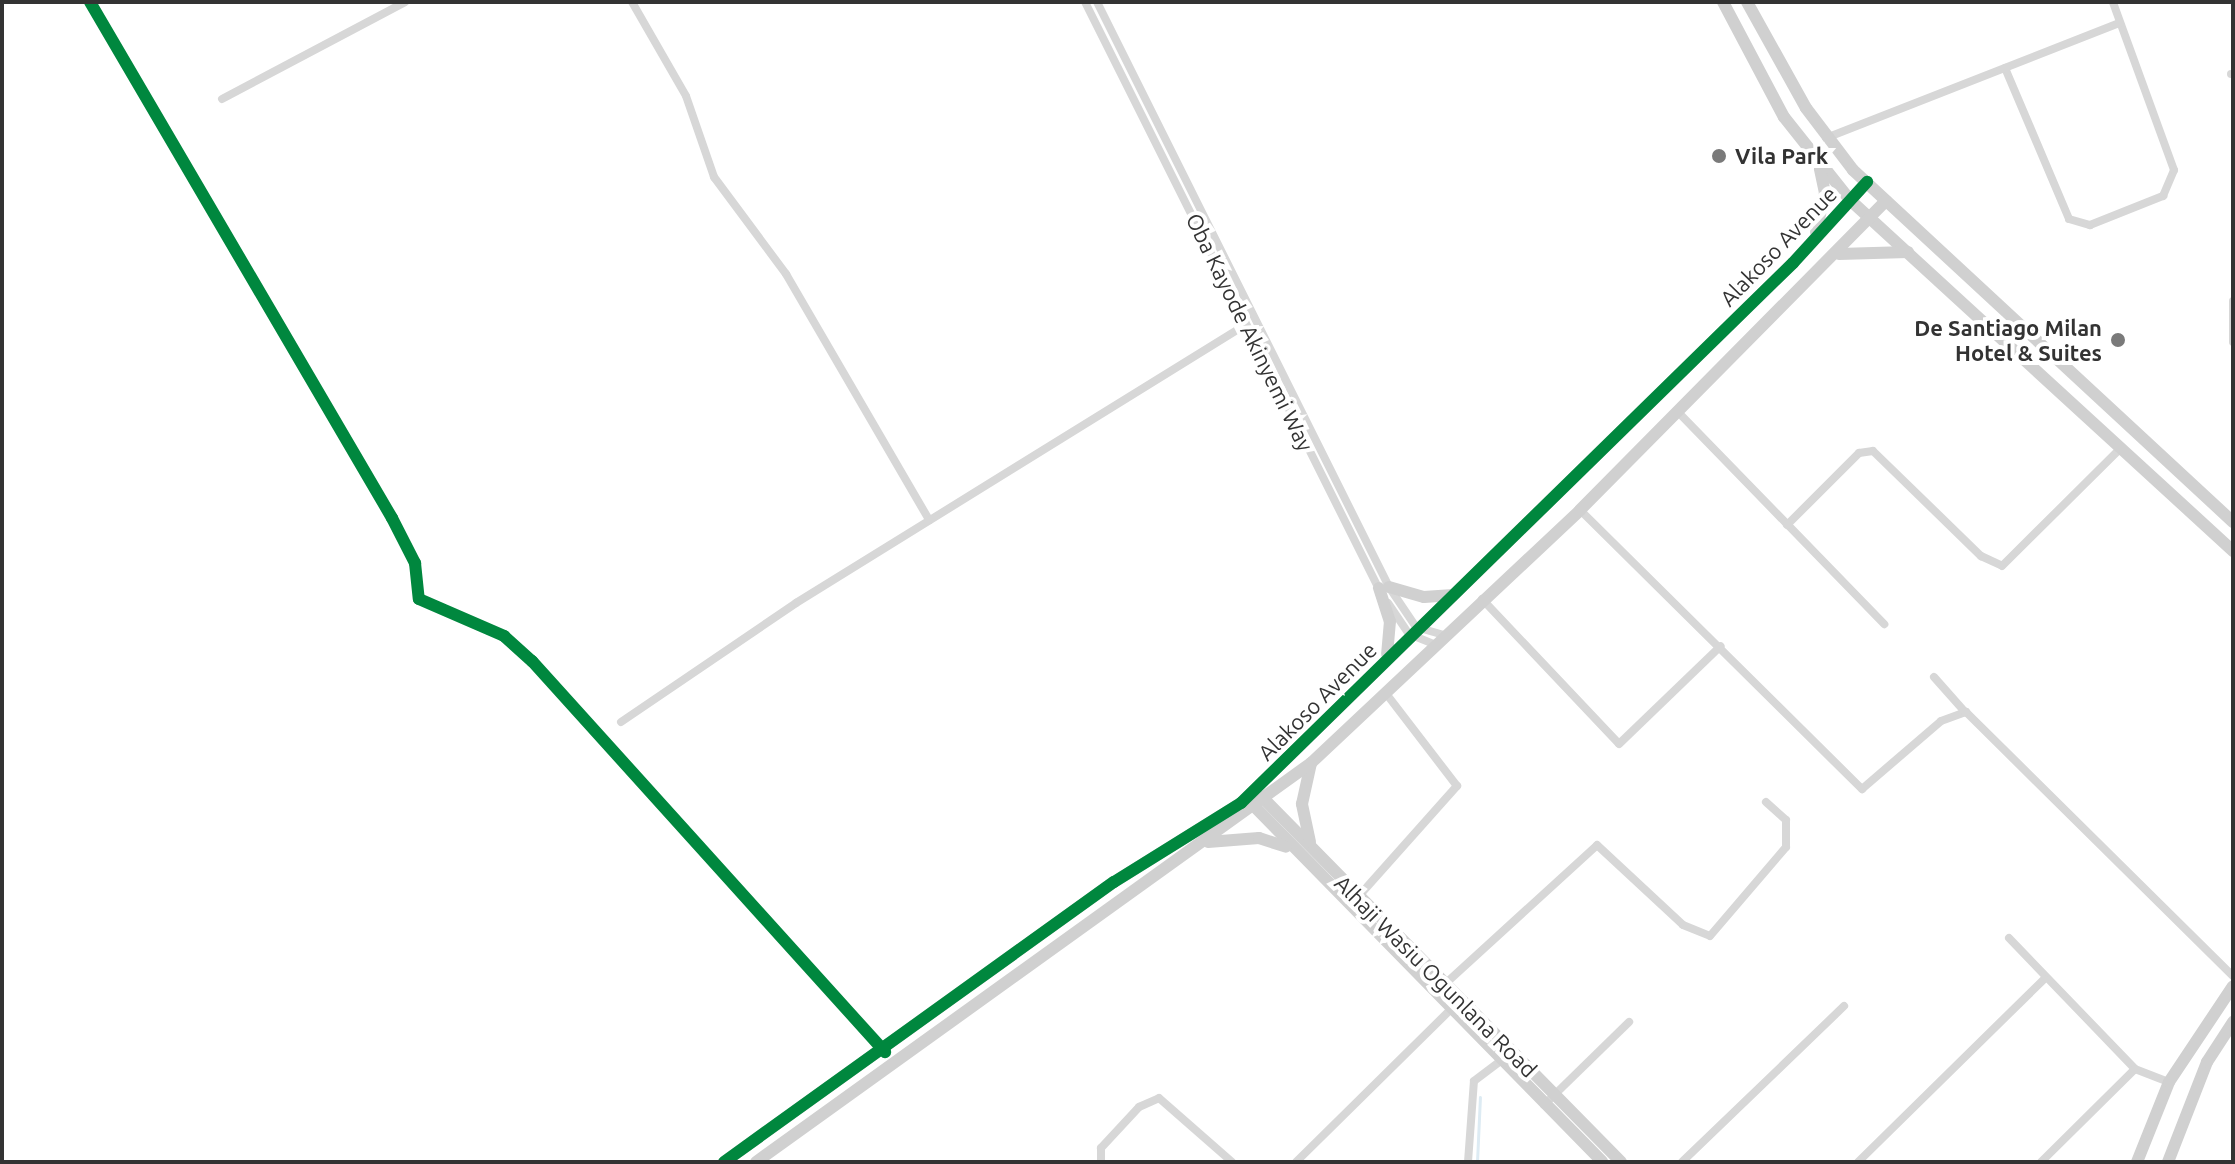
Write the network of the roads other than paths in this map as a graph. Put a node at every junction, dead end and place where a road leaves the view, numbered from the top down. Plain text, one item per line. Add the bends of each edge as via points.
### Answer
1 (90, 2) edge
2 (405, 2) edge
3 (632, 2) edge
4 (1085, 2) edge
5 (1097, 2) edge
6 (1723, 2) edge
7 (1747, 2) edge
8 (2113, 2) edge
9 (2119, 23) junction
10 (2005, 68) junction
11 (222, 99) dead end
12 (1826, 138) junction
13 (1819, 166) junction
14 (1867, 182) junction
15 (1850, 200) junction
16 (1886, 201) junction
17 (1871, 219) junction
18 (1811, 243) junction
19 (1910, 252) junction
20 (1836, 255) junction
21 (2233, 301) edge
22 (1245, 325) junction
23 (2233, 342) edge
24 (2096, 395) junction
25 (2081, 410) junction
26 (1678, 412) junction
27 (2121, 448) junction
28 (1580, 510) junction
29 (929, 520) junction
30 (2233, 522) edge
31 (1787, 525) junction
32 (2233, 551) edge
33 (1384, 588) junction
34 (1453, 595) junction
35 (1482, 599) junction
36 (1884, 624) dead end
37 (1412, 631) junction
38 (1439, 640) junction
39 (1721, 646) junction
40 (1934, 677) dead end
41 (1366, 682) junction
42 (1385, 691) junction
43 (1966, 712) junction
44 (621, 722) dead end
45 (1311, 763) junction
46 (1246, 798) junction
47 (1264, 802) junction
48 (1766, 802) dead end
49 (1208, 842) junction
50 (1314, 853) junction
51 (1300, 856) junction
52 (1358, 897) junction
53 (2009, 938) dead end
54 (2233, 976) edge
55 (2044, 979) junction
56 (1445, 984) junction
57 (2233, 986) edge
58 (1461, 999) junction
59 (1844, 1006) dead end
60 (1450, 1010) junction
61 (1629, 1022) dead end
62 (2233, 1022) edge
63 (885, 1052) junction
64 (1501, 1061) junction
65 (2135, 1069) junction
66 (2169, 1082) junction
67 (1555, 1095) junction
68 (1544, 1105) junction
69 (724, 1162) edge
70 (756, 1162) edge
71 (1101, 1162) edge
72 (1232, 1162) edge
73 (1296, 1162) edge
74 (1468, 1162) edge
75 (1602, 1162) edge
76 (1621, 1162) edge
77 (1682, 1162) edge
78 (1858, 1162) edge
79 (2041, 1162) edge
80 (2137, 1162) edge
81 (2168, 1162) edge

1 - 63 street via 266,314 370,479 415,563 419,599 504,636 532,661
2 - 11 street
3 - 29 street via 686,96 714,177 794,287
4 - 22 street, Oba Kayode Akinyemi Way
5 - 33 street, Oba Kayode Akinyemi Way
6 - 13 street via 1784,117
7 - 12 street
8 - 9 street
9 - 10 street
9 - 10 street via 2174,170 2173,184 2151,203 2090,225 2069,219
10 - 12 street
12 - 14 street
13 - 15 street
13 - 18 street via 1823,218
14 - 15 street, Alakoso Avenue
14 - 16 street
15 - 17 street
15 - 18 street, Alakoso Avenue
16 - 17 street, Alakoso Avenue
16 - 24 street
17 - 19 street
17 - 20 street, Alakoso Avenue
18 - 34 street, Alakoso Avenue
19 - 20 street via 1881,248
19 - 25 street
20 - 26 street, Alakoso Avenue
21 - 23 street
22 - 29 street
22 - 33 street, Oba Kayode Akinyemi Way
24 - 25 street
24 - 30 street
25 - 27 street
26 - 28 street, Alakoso Avenue
26 - 31 street
27 - 31 street via 2002,566 1981,556 1873,451 1859,453
27 - 32 street
28 - 35 street, Alakoso Avenue
28 - 39 street
29 - 44 street
31 - 36 street
33 - 34 street via 1424,597
33 - 37 street, Oba Kayode Akinyemi Way
33 - 41 street via 1390,649
34 - 37 street, Alakoso Avenue
35 - 38 street, Alakoso Avenue
35 - 39 street via 1619,744
37 - 38 street
37 - 41 street, Alakoso Avenue
38 - 42 street, Alakoso Avenue
39 - 43 street via 1862,789 1949,715
40 - 43 street
41 - 46 street, Alakoso Avenue
42 - 45 street, Alakoso Avenue
42 - 52 street via 1457,786
43 - 54 street
45 - 47 street, Alakoso Avenue
45 - 50 street via 1302,815
46 - 47 street
46 - 63 street, Alakoso Avenue via 1114,882
47 - 49 street, Alakoso Avenue
47 - 50 street, Alhaji Wasiu Ogunlana Road
47 - 51 street, Alhaji Wasiu Ogunlana Road
48 - 56 street via 1786,820 1786,847 1710,936 1683,925 1597,845
49 - 51 street via 1259,838
49 - 70 street, Alakoso Avenue
50 - 52 street, Alhaji Wasiu Ogunlana Road
51 - 60 street, Alhaji Wasiu Ogunlana Road
52 - 56 street, Alhaji Wasiu Ogunlana Road
53 - 55 street
55 - 65 street
55 - 78 street
56 - 58 street, Alhaji Wasiu Ogunlana Road
57 - 66 street
58 - 60 street
58 - 67 street, Alhaji Wasiu Ogunlana Road
59 - 77 street
60 - 64 street, Alhaji Wasiu Ogunlana Road
60 - 73 street
61 - 67 street
62 - 81 street via 2207,1062
63 - 69 street, Alakoso Avenue
64 - 68 street, Alhaji Wasiu Ogunlana Road
64 - 74 street via 1474,1081
65 - 66 street
65 - 79 street
66 - 80 street
67 - 68 street
67 - 76 street, Alhaji Wasiu Ogunlana Road
68 - 75 street, Alhaji Wasiu Ogunlana Road
71 - 72 street via 1101,1148 1139,1107 1159,1098

